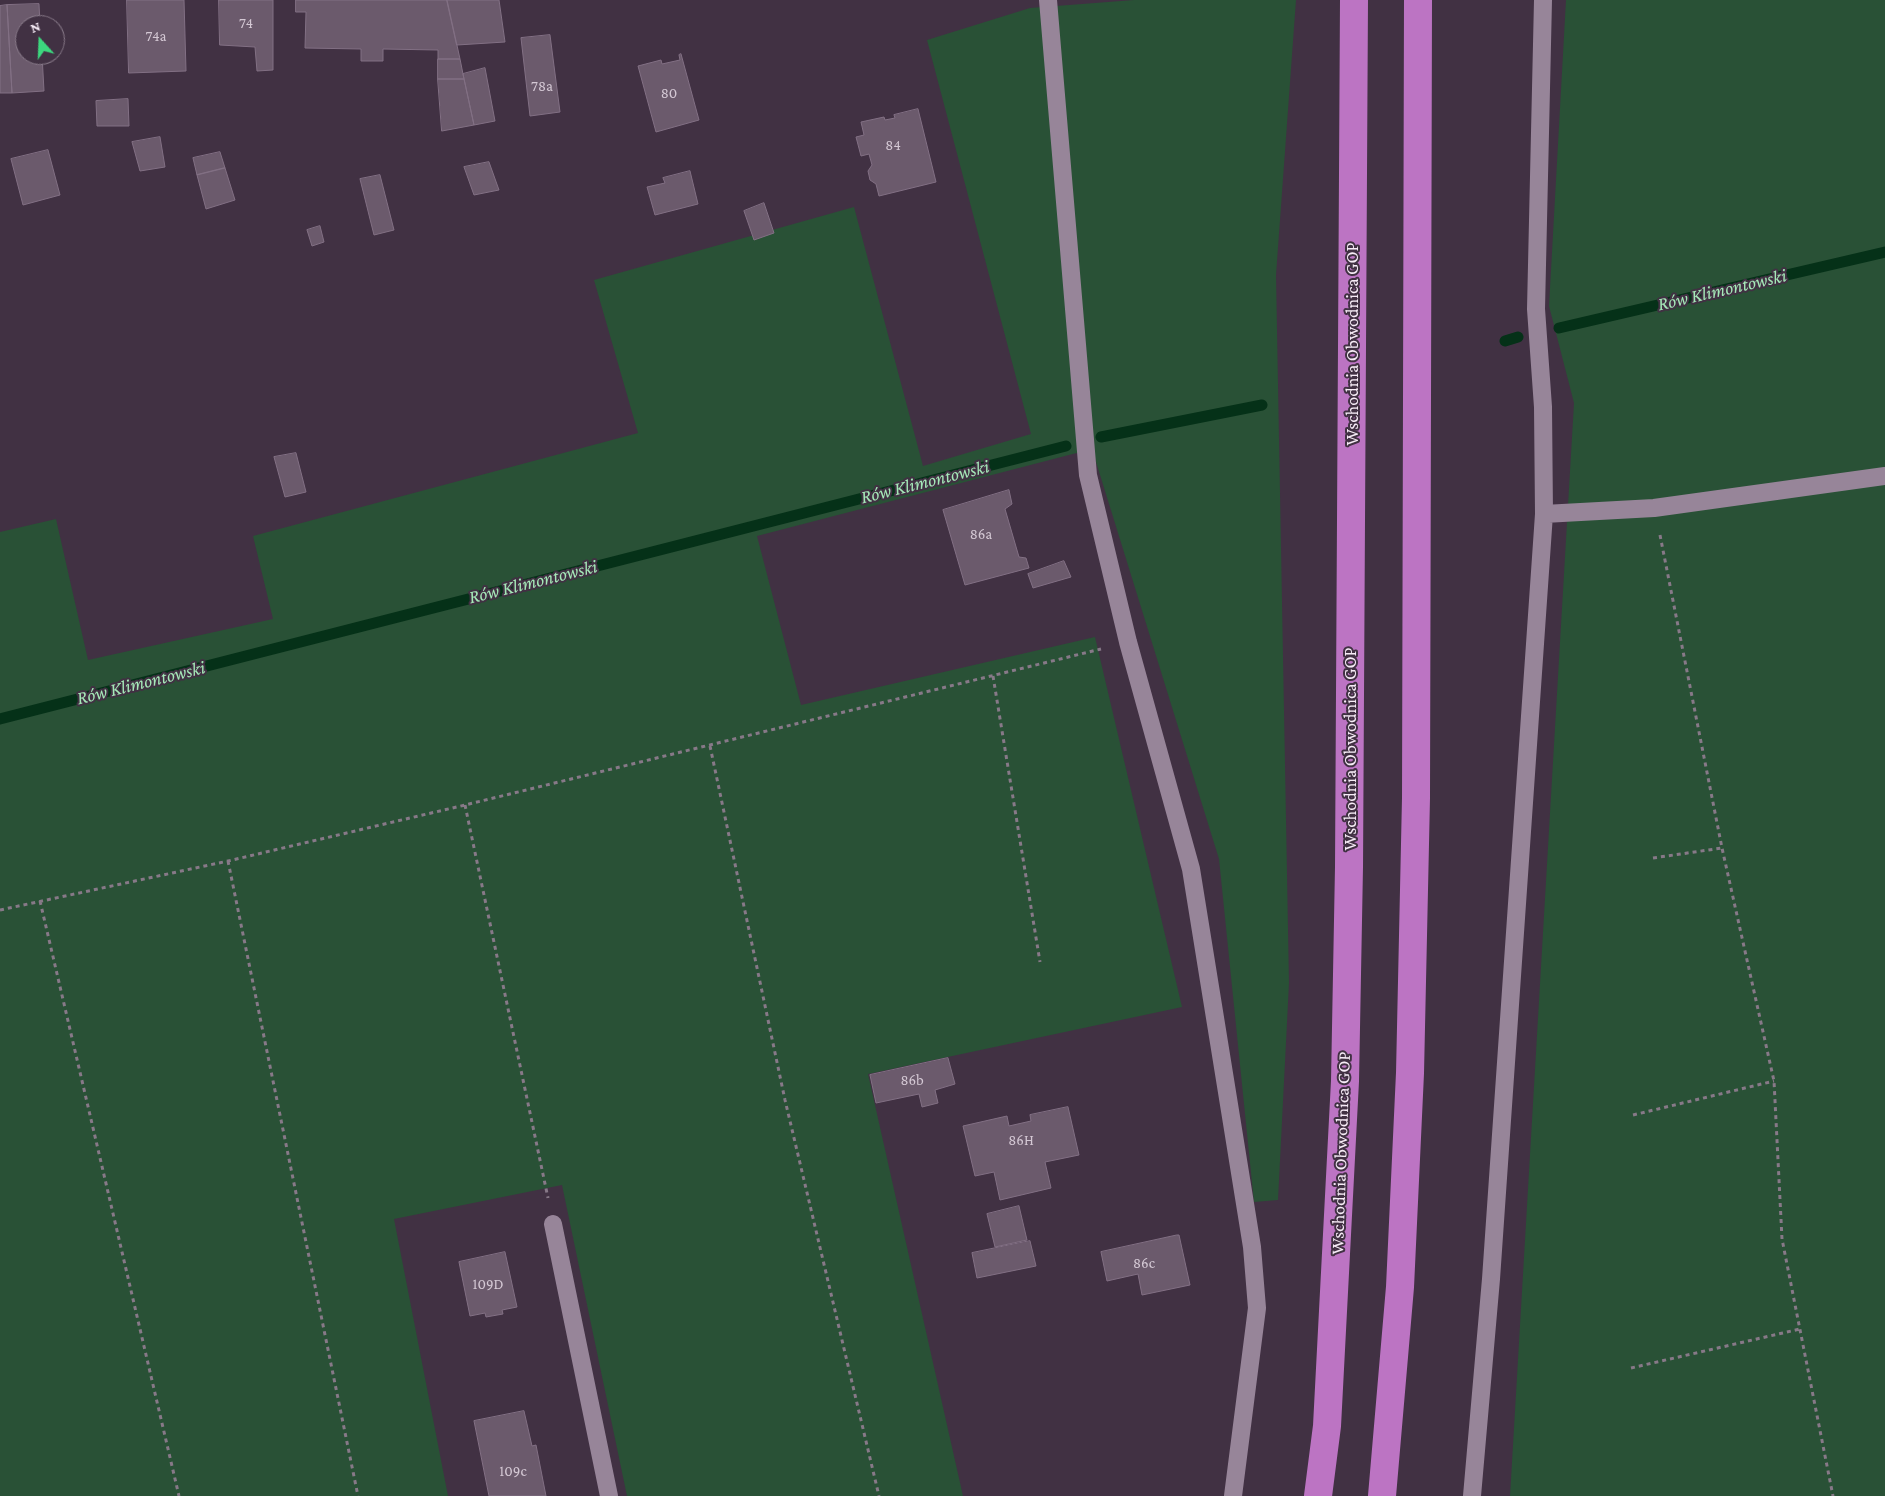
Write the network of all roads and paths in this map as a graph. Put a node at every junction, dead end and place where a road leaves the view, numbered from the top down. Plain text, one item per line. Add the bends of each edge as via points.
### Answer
1 (1048, 0) edge
2 (1354, 0) edge
3 (1418, 0) edge
4 (1544, 0) edge
5 (1885, 476) edge
6 (1654, 508) junction
7 (1544, 514) junction
8 (1128, 642) junction
9 (993, 676) junction
10 (710, 746) junction
11 (465, 804) junction
12 (1722, 848) junction
13 (1652, 858) dead end
14 (228, 860) junction
15 (40, 901) junction
16 (0, 910) edge
17 (1040, 962) dead end
18 (1774, 1081) junction
19 (1633, 1116) dead end
20 (553, 1224) joint
21 (1800, 1329) junction
22 (1631, 1368) dead end
23 (179, 1496) edge
24 (358, 1496) edge
25 (609, 1496) edge
26 (879, 1496) edge
27 (1233, 1496) edge
28 (1318, 1496) edge
29 (1382, 1496) edge
30 (1472, 1496) edge
31 (1833, 1496) edge

1 - 8 lane via 1088,475
2 - 28 highway, Wschodnia Obwodnica GOP via 1346,1061 1328,1416
3 - 29 highway via 1416,760 1410,1073 1400,1287
4 - 7 lane via 1536,309 1543,407
5 - 6 lane
6 - 7 lane
6 - 12 path
7 - 30 lane via 1491,1279
8 - 9 path
8 - 27 lane via 1191,869 1252,1247 1257,1308
9 - 10 path
9 - 17 path
10 - 11 path
10 - 26 path via 785,1100
11 - 14 path
11 - 20 path
12 - 13 path
12 - 18 path
14 - 15 path
14 - 24 path
15 - 16 path
15 - 23 path
18 - 19 path
18 - 21 path via 1782,1239
20 - 25 lane
21 - 22 path
21 - 31 path

